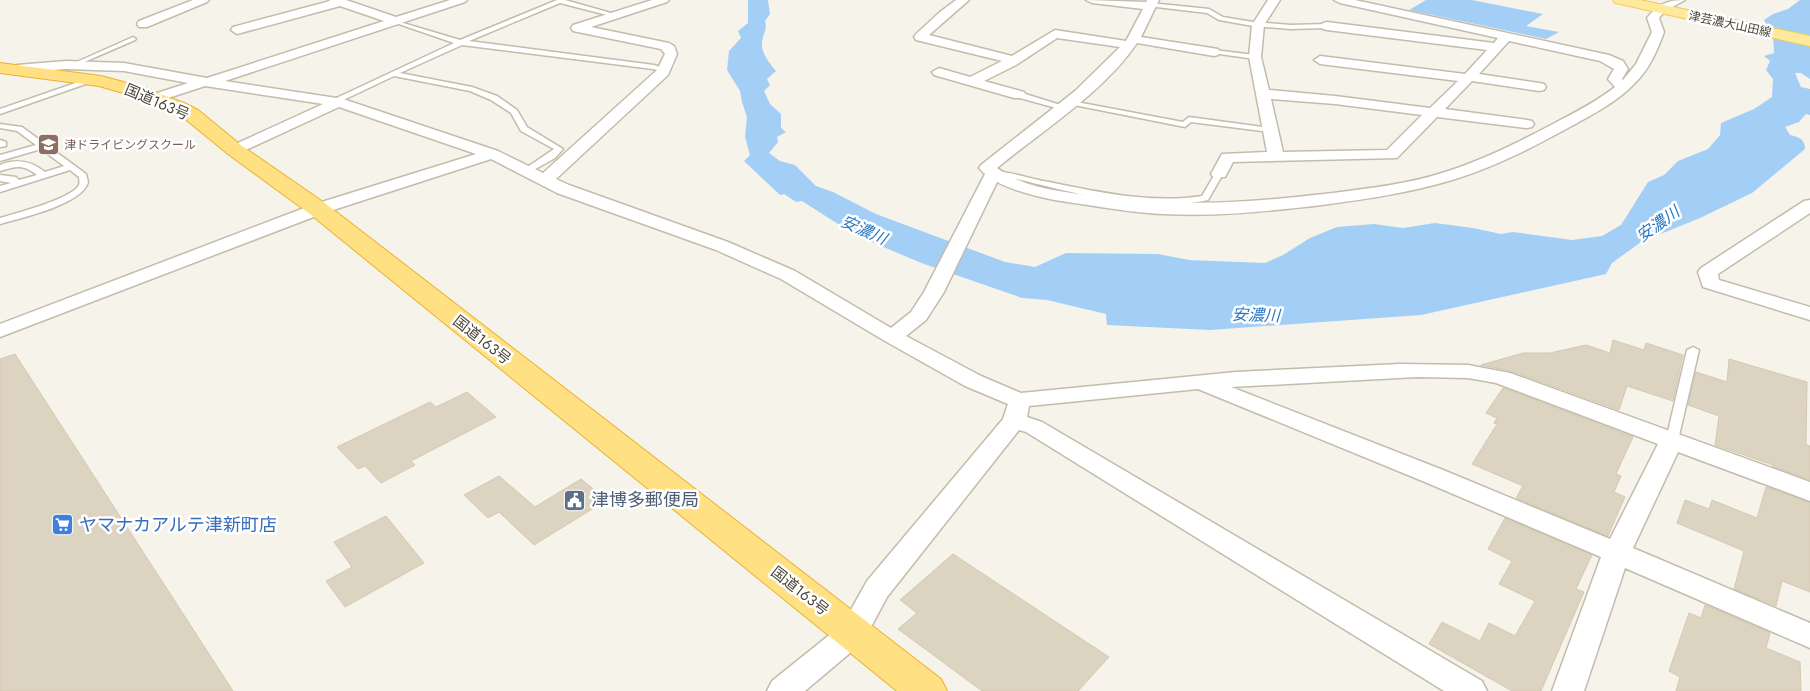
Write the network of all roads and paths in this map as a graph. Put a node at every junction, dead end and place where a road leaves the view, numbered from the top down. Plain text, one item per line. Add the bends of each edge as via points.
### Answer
1 (203, 0) edge
2 (461, 0) edge
3 (561, 0) edge
4 (663, 0) edge
5 (963, 0) edge
6 (1092, 0) edge
7 (1274, 0) edge
8 (1340, 0) edge
9 (1620, 0) edge
10 (1648, 0) edge
11 (338, 1) edge
12 (1151, 4) edge
13 (1670, 4) edge
14 (615, 14) junction
15 (395, 21) junction
16 (143, 24) dead end
17 (1258, 25) junction
18 (1327, 26) joint
19 (237, 30) dead end
20 (1810, 34) edge
21 (133, 39) dead end
22 (1810, 41) edge
23 (465, 42) junction
24 (1131, 42) junction
25 (1501, 42) junction
26 (1214, 52) joint
27 (1255, 57) junction
28 (1013, 60) junction
29 (1320, 60) dead end
30 (9, 68) edge
31 (664, 70) junction
32 (83, 72) junction
33 (939, 72) dead end
34 (393, 74) junction
35 (1468, 78) junction
36 (972, 81) junction
37 (205, 82) junction
38 (1539, 87) dead end
39 (1622, 88) junction
40 (1262, 94) junction
41 (1019, 95) joint
42 (156, 98) junction
43 (336, 102) junction
44 (1066, 104) junction
45 (0, 112) edge
46 (1434, 112) junction
47 (1527, 124) dead end
48 (0, 126) edge
49 (1270, 130) junction
50 (42, 146) junction
51 (235, 150) junction
52 (492, 154) junction
53 (1276, 156) junction
54 (0, 158) edge
55 (0, 168) edge
56 (71, 168) junction
57 (527, 170) junction
58 (993, 174) junction
59 (1218, 174) joint
60 (44, 176) junction
61 (0, 178) edge
62 (544, 180) junction
63 (17, 184) junction
64 (0, 189) edge
65 (1810, 205) edge
66 (318, 210) junction
67 (0, 221) edge
68 (1810, 314) edge
69 (0, 331) edge
70 (892, 337) junction
71 (1692, 350) dead end
72 (1202, 383) junction
73 (1017, 410) junction
74 (1672, 440) junction
75 (1810, 492) edge
76 (1617, 552) junction
77 (853, 633) junction
78 (1810, 636) edge
79 (783, 691) edge
80 (928, 691) edge
81 (1471, 691) edge
82 (1568, 691) edge

1 - 16 street
2 - 15 street
3 - 14 lane
3 - 23 lane
4 - 14 street
5 - 28 street via 920,36
6 - 12 street
7 - 17 street
8 - 25 street
9 - 13 main road, 津芸濃大山田線
10 - 13 main road, 津芸濃大山田線
11 - 15 street
11 - 19 street
12 - 17 lane via 1209,11 1221,19
12 - 24 street
13 - 20 main road, 津芸濃大山田線
13 - 22 main road, 津芸濃大山田線
13 - 39 street via 1653,18 1658,32 1654,43 1636,74
14 - 31 street via 576,28 666,46 671,54
15 - 23 lane via 432,35
15 - 37 street
17 - 18 lane
17 - 27 street
18 - 25 street
21 - 32 lane
23 - 31 lane
23 - 34 lane
24 - 26 street
24 - 28 street via 1054,34
24 - 44 street via 1086,90
25 - 35 street
25 - 39 street via 1604,58 1618,64 1621,69 1615,79
26 - 27 lane
27 - 40 street
28 - 36 street
29 - 35 street
30 - 32 highway, 国道163号
31 - 62 street
32 - 37 street via 124,67
32 - 42 highway, 国道163号
32 - 45 lane
33 - 36 street
34 - 43 lane
34 - 57 lane via 472,89 503,103 514,112 524,129 559,149
35 - 38 street
35 - 46 street
36 - 41 street
37 - 42 street
37 - 43 street
39 - 58 street via 1579,116 1501,156 1431,181 1343,197 1234,208 1163,209 1065,196 1023,186
40 - 46 street
40 - 49 street
41 - 44 lane
42 - 51 highway, 国道163号 via 191,114
43 - 51 street
43 - 52 street
44 - 49 lane via 1185,125 1189,119
44 - 58 street via 987,168
46 - 47 street
46 - 53 street via 1391,155
48 - 50 lane via 19,130
49 - 53 street
50 - 54 lane
50 - 56 lane
51 - 66 highway, 国道163号
52 - 57 street
52 - 66 street
53 - 59 street via 1228,157
55 - 60 lane via 28,163
56 - 60 lane
56 - 67 lane via 83,176 82,188 56,202
57 - 62 street
58 - 59 lane via 1010,174 1082,191 1173,201 1205,198
58 - 70 street via 934,292 919,316
60 - 63 lane
61 - 63 lane via 13,179
62 - 70 street via 722,246 788,275
63 - 64 lane
65 - 68 street via 1708,272 1710,284
66 - 69 street
66 - 77 highway, 国道163号
70 - 73 street via 973,381
71 - 74 lane
72 - 73 street
72 - 74 street via 1321,373 1479,371
72 - 76 street via 1402,461
73 - 77 street via 877,589
73 - 81 street via 1042,432
74 - 75 street
74 - 76 street
76 - 78 street
76 - 82 street
77 - 79 street
77 - 80 highway, 国道163号

